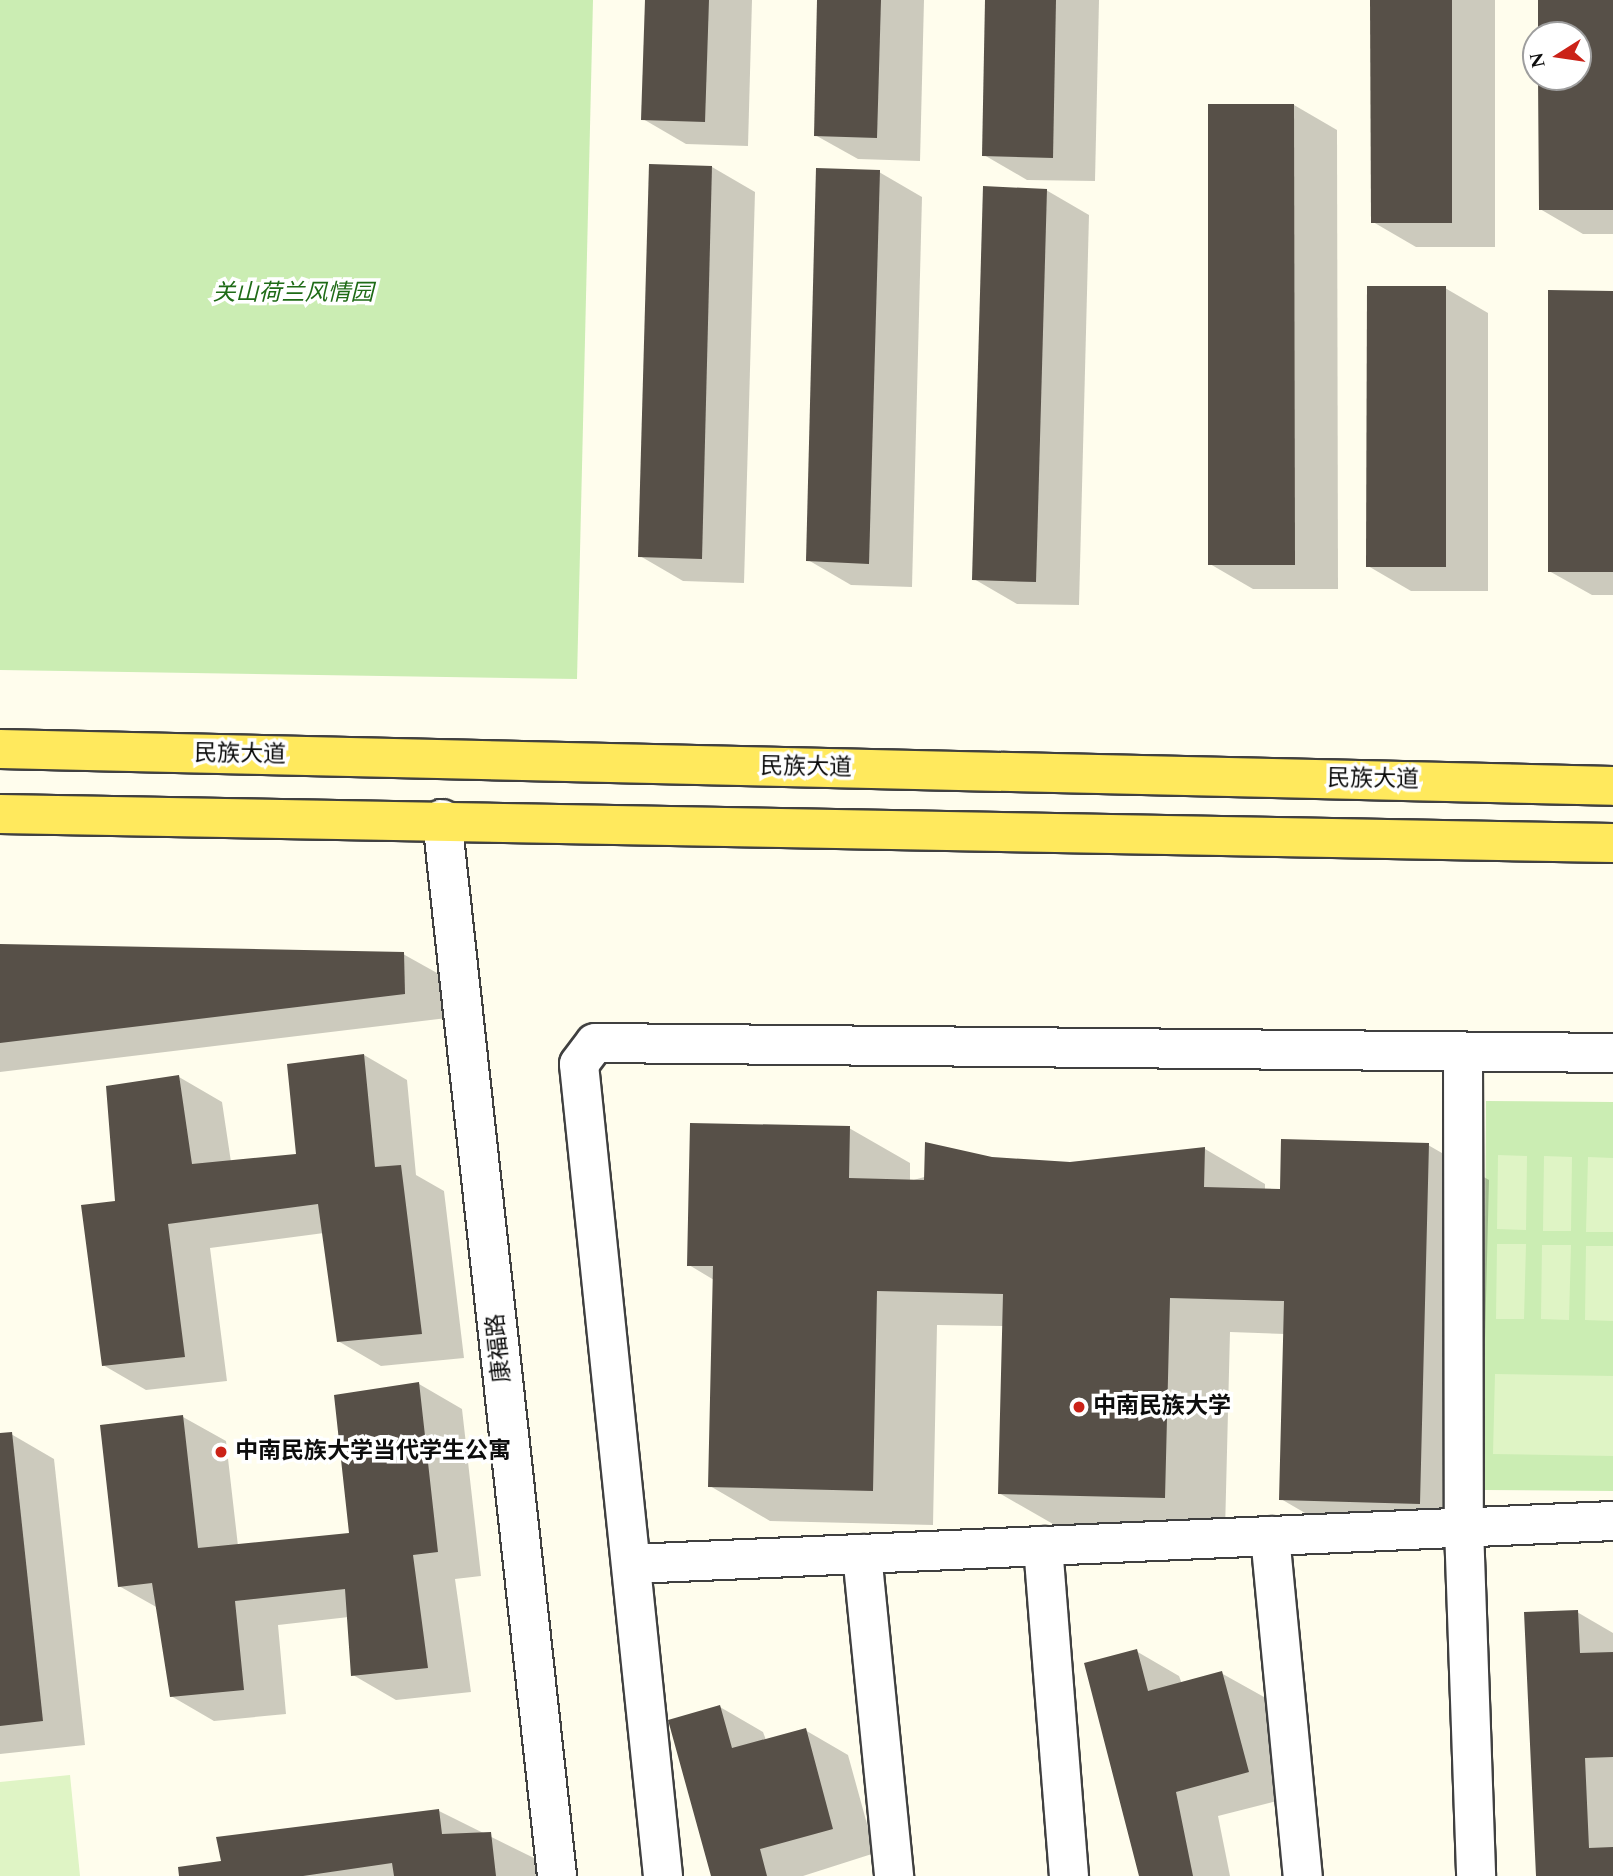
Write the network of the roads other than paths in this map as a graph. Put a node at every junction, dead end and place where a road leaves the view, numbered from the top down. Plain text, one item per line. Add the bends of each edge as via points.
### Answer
1 (0, 750) edge
2 (1613, 786) edge
3 (0, 814) edge
4 (442, 819) junction
5 (1613, 843) edge
6 (1463, 1052) junction
7 (1613, 1054) edge
8 (1613, 1521) edge
9 (1464, 1528) junction
10 (1270, 1536) junction
11 (1043, 1546) junction
12 (862, 1554) junction
13 (632, 1564) junction
14 (557, 1876) edge
15 (663, 1876) edge
16 (894, 1876) edge
17 (1069, 1876) edge
18 (1303, 1876) edge
19 (1476, 1876) edge

1 - 2 main road, 民族大道
3 - 4 main road
4 - 5 main road
4 - 14 street, 康福路
6 - 7 street
6 - 9 street
6 - 13 street via 595,1044 579,1064
8 - 9 street
9 - 10 street
9 - 19 street
10 - 11 street
10 - 18 street
11 - 12 street
11 - 17 street
12 - 13 street
12 - 16 street
13 - 15 street

